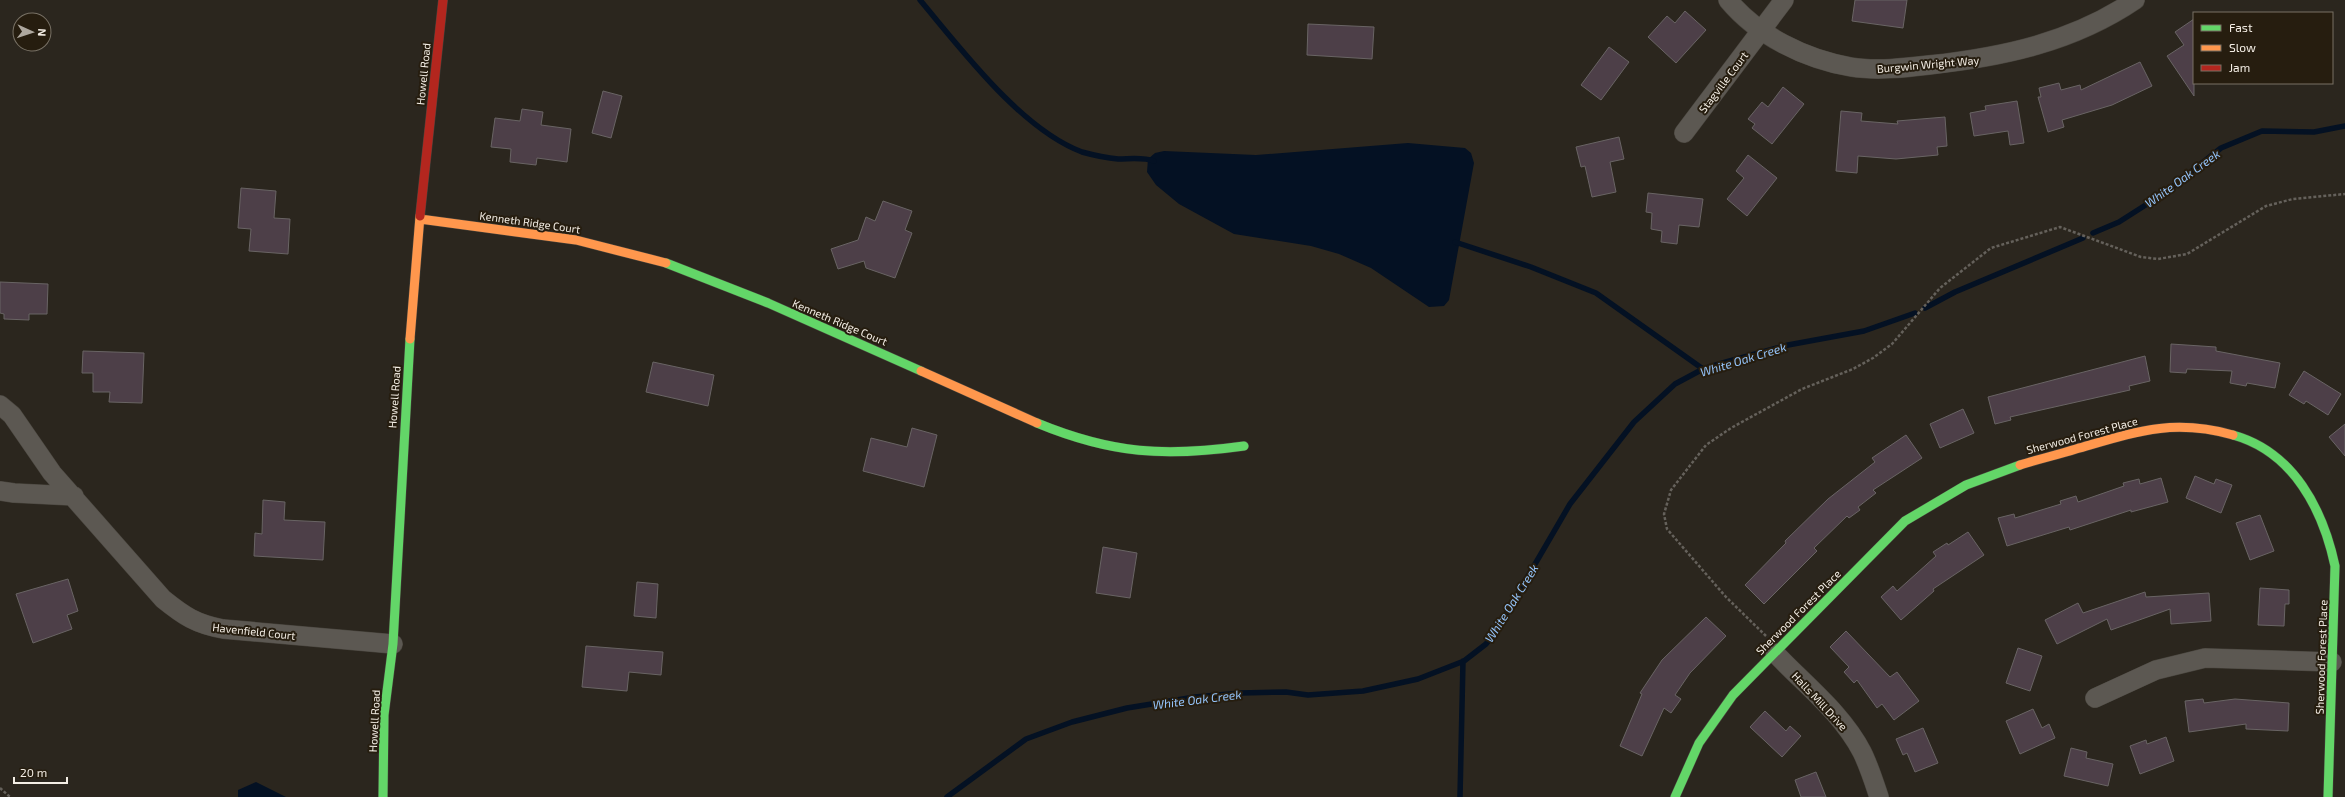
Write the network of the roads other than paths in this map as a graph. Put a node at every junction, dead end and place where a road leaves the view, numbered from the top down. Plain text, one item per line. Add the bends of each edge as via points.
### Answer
1 (444, 0) edge
2 (1728, 0) edge
3 (1784, 0) edge
4 (2135, 0) edge
5 (1761, 30) junction
6 (1684, 133) dead end
7 (420, 219) junction
8 (0, 405) edge
9 (1244, 446) dead end
10 (0, 491) edge
11 (74, 496) junction
12 (393, 644) junction
13 (1775, 653) junction
14 (2332, 662) junction
15 (2095, 698) dead end
16 (384, 797) edge
17 (1675, 797) edge
18 (1879, 797) edge
19 (2328, 797) edge

1 - 7 street, Howell Road
2 - 5 street, Burgwin Wright Way via 1736,10
3 - 5 street, Stagville Court
4 - 5 street, Burgwin Wright Way via 2075,33 2023,50 1985,59 1902,68 1852,67 1830,62 1808,56
5 - 6 street, Stagville Court
7 - 9 street, Kenneth Ridge Court via 559,237 624,251 667,264 858,342 1011,412 1115,449 1145,453 1206,451
7 - 12 street, Howell Road via 406,403
8 - 11 street, Havenfield Court via 12,415 52,473
10 - 11 street via 14,494
11 - 12 street, Havenfield Court via 163,599 182,615 201,625
12 - 16 street, Howell Road via 384,715
13 - 14 street, Sherwood Forest Place via 1905,521 1944,495 2008,467 2138,432 2179,426 2220,430 2262,448 2295,474 2312,496 2332,542 2335,566
13 - 17 street, Sherwood Forest Place via 1711,721 1696,745
13 - 18 street, Halls Mill Drive via 1849,732 1861,751
14 - 15 street via 2205,658 2156,670
14 - 19 street, Sherwood Forest Place

